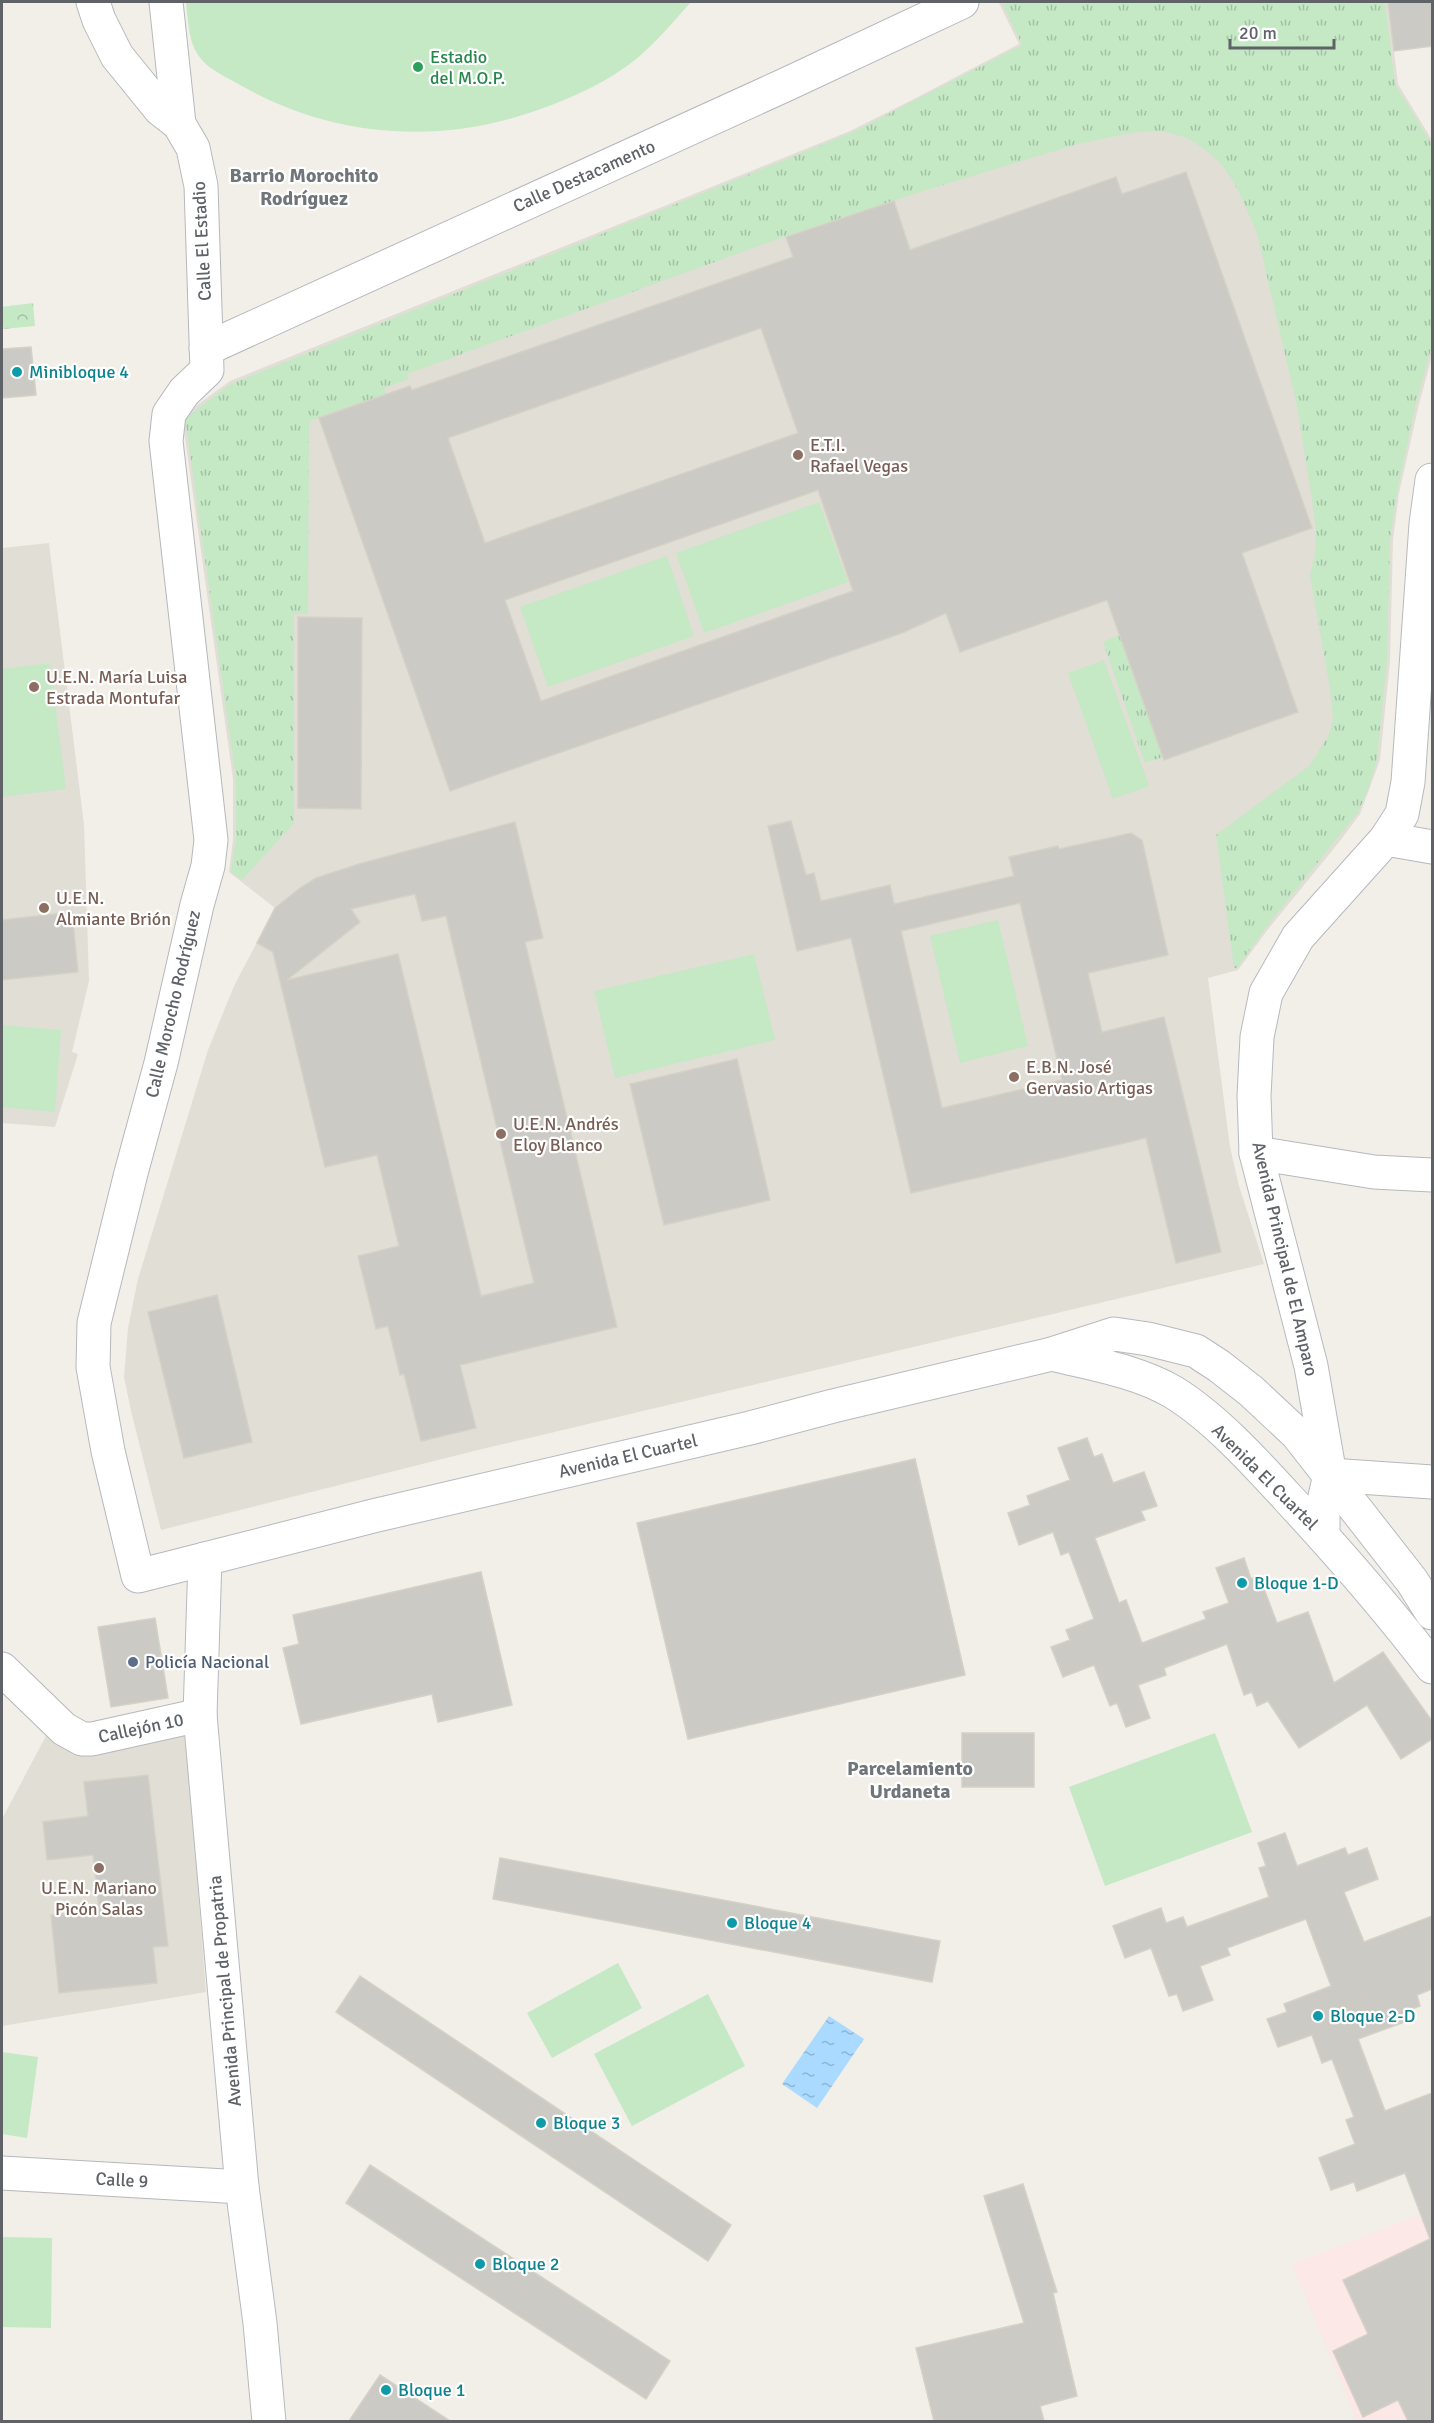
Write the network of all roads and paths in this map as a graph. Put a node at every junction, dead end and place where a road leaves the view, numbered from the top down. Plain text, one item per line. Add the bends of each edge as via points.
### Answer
1 (93, 2) edge
2 (166, 2) edge
3 (962, 2) edge
4 (179, 124) junction
5 (206, 360) junction
6 (1432, 480) edge
7 (1386, 839) junction
8 (1432, 847) edge
9 (1256, 1153) junction
10 (1432, 1175) edge
11 (1052, 1354) junction
12 (1252, 1460) junction
13 (1330, 1475) junction
14 (1432, 1482) edge
15 (1323, 1535) junction
16 (205, 1559) junction
17 (1432, 1613) edge
18 (1432, 1667) edge
19 (2, 1669) edge
20 (200, 1715) junction
21 (2, 2173) edge
22 (242, 2187) junction
23 (269, 2421) edge

1 - 4 main road, Calle El Estadio via 117,56 160,109
2 - 4 main road
3 - 5 main road, Calle Destacamento
4 - 5 main road, Calle El Estadio via 193,148 201,186
5 - 16 main road, Calle Morocho Rodríguez via 169,414 166,441 211,840 161,1063 94,1323 93,1367 108,1451 138,1576
6 - 7 main road, Avenida Principal de El Amparo via 1408,782 1402,814
7 - 8 main road
7 - 9 main road, Avenida Principal de El Amparo via 1298,937 1266,993 1257,1037
9 - 10 main road via 1374,1172
9 - 13 main road, Avenida Principal de El Amparo via 1311,1366
11 - 12 main road, Avenida El Cuartel via 1145,1378 1174,1393
11 - 13 main road, Avenida El Cuartel via 1114,1334 1196,1351 1282,1419
11 - 16 main road, Avenida El Cuartel
12 - 13 main road
12 - 15 main road, Avenida El Cuartel
13 - 14 main road
13 - 15 main road via 1323,1505
13 - 17 main road, Avenida El Cuartel
15 - 18 main road, Avenida El Cuartel
16 - 20 main road, Avenida Principal de Propatria
19 - 20 main road, Callejón 10 via 64,1729 82,1739
20 - 22 main road, Avenida Principal de Propatria
21 - 22 main road, Calle 9
22 - 23 main road, Avenida Principal de Propatria

